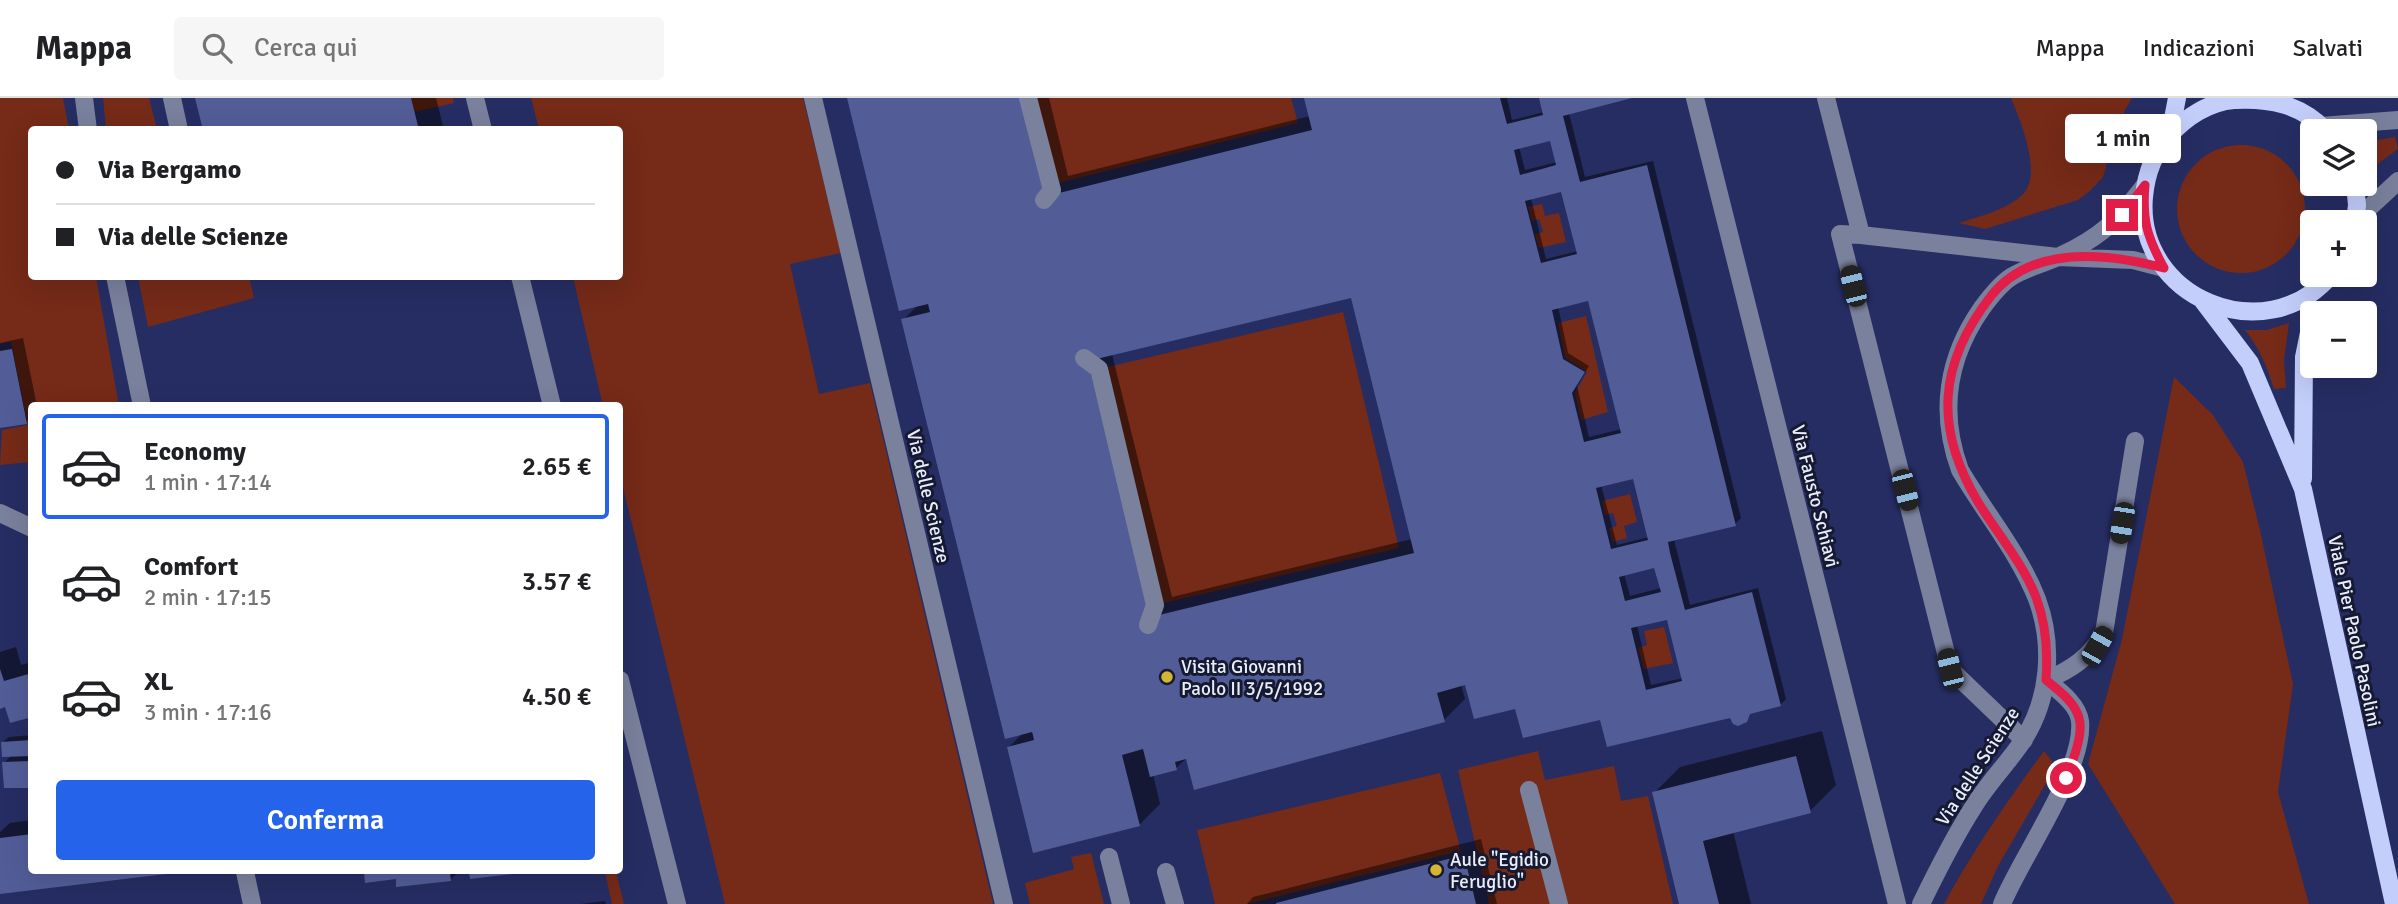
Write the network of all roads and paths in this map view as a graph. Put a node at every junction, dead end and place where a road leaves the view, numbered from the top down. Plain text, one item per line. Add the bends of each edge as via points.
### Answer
1 (84, 98) edge
2 (172, 98) edge
3 (475, 98) edge
4 (813, 98) edge
5 (1028, 98) edge
6 (1695, 98) edge
7 (1826, 98) edge
8 (2177, 98) edge
9 (2283, 101) edge
10 (2312, 119) edge
11 (2398, 120) edge
12 (2377, 123) edge
13 (88, 126) edge
14 (178, 126) edge
15 (482, 126) edge
16 (2170, 134) junction
17 (2398, 181) edge
18 (2145, 185) junction
19 (1044, 200) dead end
20 (2368, 210) edge
21 (1861, 235) junction
22 (2058, 257) junction
23 (2164, 268) junction
24 (116, 280) edge
25 (521, 280) edge
26 (2317, 287) edge
27 (2203, 301) junction
28 (1084, 358) dead end
29 (2304, 378) edge
30 (141, 402) edge
31 (551, 402) edge
32 (2135, 441) dead end
33 (2303, 489) junction
34 (0, 513) edge
35 (28, 526) edge
36 (1147, 625) dead end
37 (2046, 680) junction
38 (623, 692) edge
39 (2024, 740) junction
40 (1529, 790) dead end
41 (1109, 857) dead end
42 (1166, 872) dead end
43 (245, 874) edge
44 (252, 904) edge
45 (677, 904) edge
46 (1004, 904) edge
47 (1121, 904) edge
48 (1175, 904) edge
49 (1559, 904) edge
50 (1896, 904) edge
51 (1921, 904) edge
52 (2002, 904) edge
53 (2394, 904) edge

1 - 13 street
2 - 14 street
3 - 15 street
4 - 46 street, Via delle Scienze
5 - 19 street via 1052,190
6 - 50 street, Via Fausto Schiavi
7 - 21 street
8 - 16 main road
9 - 10 main road
9 - 16 main road via 2225,101 2199,111
11 - 12 street
16 - 18 main road via 2152,160
17 - 20 street
18 - 22 street, Via delle Scienze via 2101,234
18 - 23 main road via 2145,225
21 - 22 street
21 - 39 street via 1840,234 1950,669
22 - 23 street, Via delle Scienze via 2133,260
22 - 37 street, Via delle Scienze via 2009,278 1979,312 1955,360 1948,408 1949,431 1961,470 2036,598 2046,639
23 - 27 main road
24 - 30 street
25 - 31 street
26 - 27 main road via 2289,305 2270,310 2228,310
27 - 33 main road, Viale Pier Paolo Pasolini via 2250,363
28 - 36 street via 1099,369 1155,605
29 - 33 main road, Viale Pier Paolo Pasolini
32 - 37 street via 2104,633 2086,658
33 - 53 main road, Viale Pier Paolo Pasolini
34 - 35 street
37 - 39 street, Via delle Scienze
37 - 52 street via 2066,697 2080,719 2078,744 2060,792
38 - 45 street
39 - 51 street, Via delle Scienze via 1975,804
40 - 49 street
41 - 47 street
42 - 48 street
43 - 44 street

